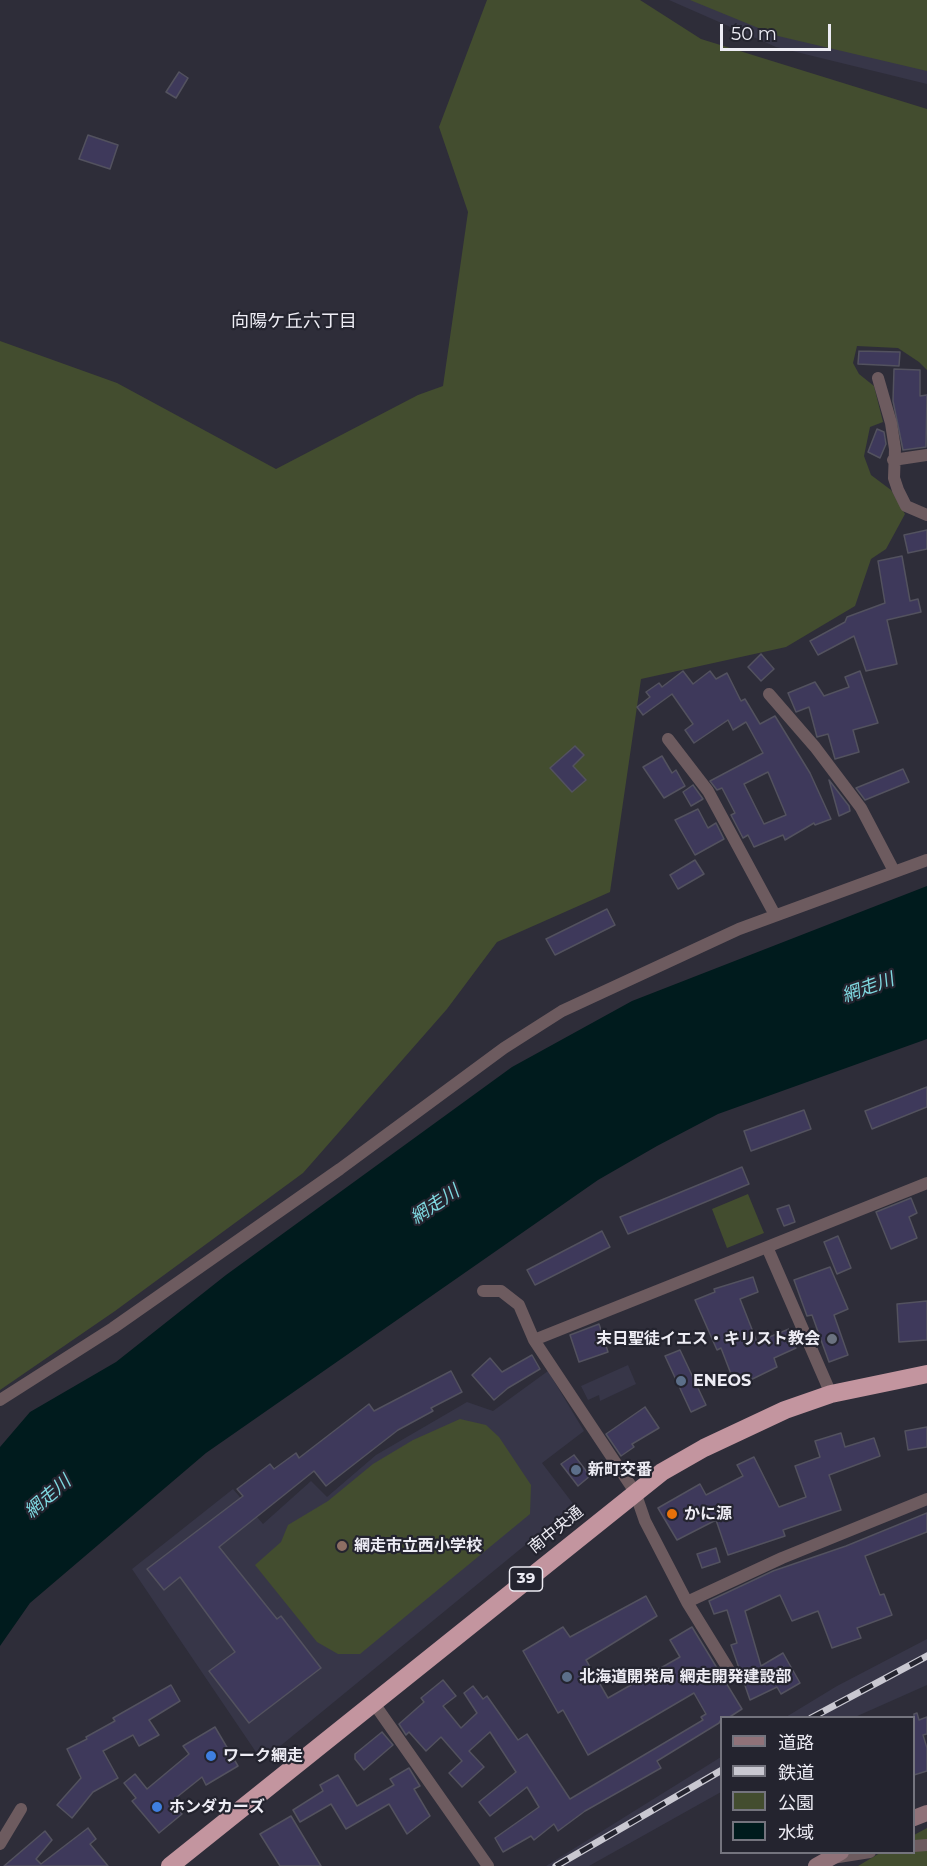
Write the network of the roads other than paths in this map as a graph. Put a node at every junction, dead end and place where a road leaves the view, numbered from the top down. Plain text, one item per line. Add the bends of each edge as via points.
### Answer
1 (878, 378) dead end
2 (927, 455) edge
3 (893, 460) junction
4 (927, 515) edge
5 (769, 694) dead end
6 (668, 739) dead end
7 (927, 860) edge
8 (894, 871) junction
9 (775, 915) junction
10 (927, 1183) edge
11 (767, 1247) junction
12 (483, 1291) dead end
13 (534, 1340) junction
14 (927, 1374) edge
15 (831, 1394) junction
16 (0, 1400) edge
17 (634, 1492) junction
18 (927, 1499) edge
19 (687, 1602) junction
20 (732, 1675) dead end
21 (373, 1702) junction
22 (21, 1809) dead end
23 (0, 1844) edge
24 (858, 1854) edge
25 (829, 1859) edge
26 (170, 1866) edge
27 (488, 1866) edge

1 - 3 street via 891,423
2 - 3 street
3 - 4 street via 894,478 902,499 914,511
5 - 8 street via 861,808
6 - 9 street via 708,791
7 - 8 street
8 - 9 street
9 - 16 street via 689,950 562,1011 504,1048 113,1328
10 - 11 street
11 - 13 street
11 - 15 street
12 - 13 street via 501,1291 511,1296
13 - 17 street
14 - 15 highway, 南中央通 / 39
15 - 17 highway, 南中央通 / 39 via 785,1410 704,1448
17 - 19 street
17 - 21 highway, 南中央通 / 39
18 - 19 street
19 - 20 street
21 - 26 highway, 南中央通 / 39
21 - 27 street
22 - 23 street
24 - 25 street

